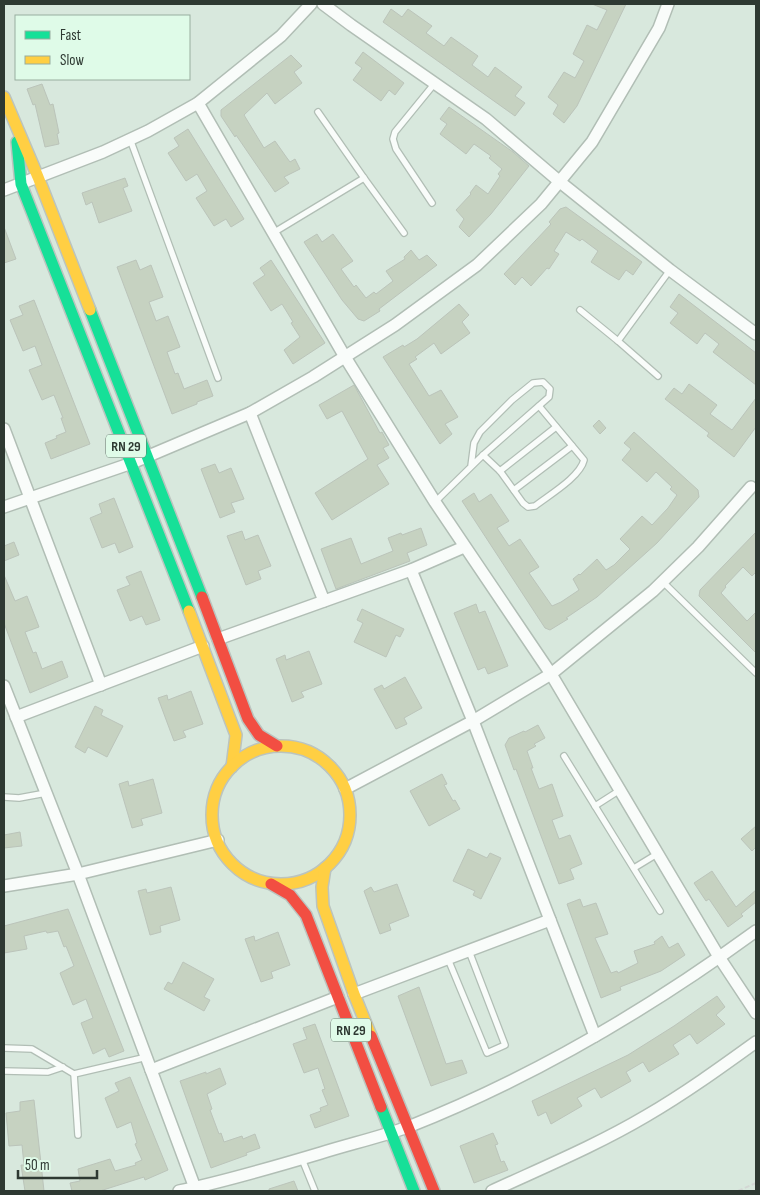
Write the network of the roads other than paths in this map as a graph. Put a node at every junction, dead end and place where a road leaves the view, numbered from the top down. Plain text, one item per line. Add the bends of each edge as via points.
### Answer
1 (311, 4) edge
2 (323, 4) edge
3 (667, 4) edge
4 (435, 83) junction
5 (4, 97) edge
6 (198, 103) junction
7 (318, 112) dead end
8 (14, 124) junction
9 (130, 139) junction
10 (38, 177) junction
11 (364, 178) junction
12 (560, 182) junction
13 (21, 184) junction
14 (4, 190) edge
15 (432, 203) dead end
16 (273, 233) junction
17 (404, 233) dead end
18 (670, 270) junction
19 (580, 310) dead end
20 (756, 334) edge
21 (618, 341) junction
22 (345, 357) junction
23 (658, 376) dead end
24 (218, 378) dead end
25 (539, 406) junction
26 (250, 413) junction
27 (556, 427) junction
28 (4, 429) edge
29 (572, 446) junction
30 (483, 454) junction
31 (148, 456) junction
32 (132, 463) junction
33 (471, 466) junction
34 (500, 471) junction
35 (750, 487) dead end
36 (514, 490) junction
37 (30, 499) junction
38 (435, 502) junction
39 (4, 507) edge
40 (464, 547) junction
41 (411, 570) junction
42 (663, 582) junction
43 (324, 601) junction
44 (218, 639) junction
45 (203, 646) junction
46 (756, 673) edge
47 (551, 674) junction
48 (101, 685) junction
49 (4, 686) edge
50 (16, 717) junction
51 (473, 721) junction
52 (277, 746) junction
53 (564, 756) dead end
54 (232, 767) junction
55 (345, 789) junction
56 (620, 790) junction
57 (46, 793) junction
58 (6, 797) edge
59 (4, 804) edge
60 (595, 806) junction
61 (218, 840) junction
62 (658, 853) junction
63 (326, 868) junction
64 (634, 868) junction
65 (78, 874) junction
66 (269, 883) junction
67 (4, 886) edge
68 (660, 911) dead end
69 (550, 920) junction
70 (756, 931) edge
71 (469, 951) junction
72 (719, 957) junction
73 (448, 959) junction
74 (354, 994) junction
75 (338, 997) junction
76 (756, 1013) edge
77 (595, 1036) junction
78 (756, 1042) edge
79 (4, 1048) edge
80 (147, 1057) junction
81 (63, 1067) junction
82 (151, 1070) junction
83 (4, 1071) edge
84 (74, 1074) junction
85 (409, 1126) junction
86 (391, 1133) junction
87 (78, 1135) dead end
88 (302, 1159) junction
89 (195, 1188) junction
90 (179, 1191) edge
91 (315, 1191) edge
92 (414, 1191) edge
93 (434, 1191) edge
94 (492, 1191) edge

1 - 6 street via 281,36
2 - 4 street
3 - 12 street via 659,28 592,142
4 - 12 street via 486,119
4 - 15 lane via 395,132 393,139 396,149
5 - 8 main road, RN 29
6 - 9 street
6 - 16 street
7 - 11 lane
8 - 10 main road, RN 29
8 - 13 main road, RN 29
9 - 10 street
9 - 24 lane
10 - 13 street
10 - 31 main road, RN 29
11 - 16 lane
11 - 17 lane
12 - 18 street
12 - 22 street via 477,264 395,325
13 - 14 street
13 - 32 main road, RN 29
16 - 22 street
18 - 20 street
18 - 21 lane
19 - 21 lane
21 - 23 lane
22 - 26 street
22 - 38 street
25 - 27 lane
25 - 30 lane
25 - 33 lane via 550,398 550,389 543,382 533,383 480,432 474,443
26 - 31 street
26 - 43 street
27 - 29 lane
27 - 34 lane
28 - 37 street
29 - 36 lane
29 - 36 lane via 584,460 583,466 542,501 528,507
30 - 33 lane
30 - 34 lane
31 - 32 street
31 - 44 main road, RN 29
32 - 37 street
32 - 45 main road, RN 29
33 - 38 lane
34 - 36 lane
35 - 42 street
37 - 39 street
37 - 48 street
38 - 40 street
40 - 41 street
40 - 47 street
41 - 43 street
41 - 51 street
42 - 46 lane
42 - 47 street
43 - 44 street
44 - 52 main road, RN 29 via 248,719 259,734
45 - 48 street
45 - 54 main road, RN 29 via 236,735
47 - 51 street
47 - 56 street
48 - 50 street
49 - 50 street
50 - 57 street
51 - 55 street
51 - 69 street
52 - 54 main road via 248,755
52 - 55 main road via 314,754 335,773
53 - 60 lane
54 - 61 main road via 222,781 213,806
55 - 63 main road via 350,808 349,827 338,854
56 - 60 lane
56 - 62 street
57 - 58 lane
57 - 65 street
58 - 59 lane
60 - 64 lane
61 - 65 street
61 - 66 main road via 238,868
62 - 64 lane
62 - 72 street
63 - 66 main road via 303,880
63 - 74 main road, RN 29 via 323,906
64 - 68 lane
65 - 67 street
65 - 80 street
66 - 75 main road, RN 29 via 290,895 301,907
69 - 71 street
69 - 77 street
70 - 72 street
71 - 73 street
71 - 73 lane via 505,1045 487,1053
72 - 76 street
72 - 77 street
73 - 74 street
74 - 85 main road, RN 29
75 - 82 street
75 - 86 main road, RN 29
77 - 85 street via 514,1079
78 - 94 street via 645,1117
79 - 81 lane via 32,1048
80 - 82 street
80 - 84 lane
81 - 83 lane via 48,1072
81 - 84 lane
82 - 89 street
84 - 87 lane
85 - 86 street
85 - 93 main road, RN 29
86 - 88 street
86 - 92 main road, RN 29
88 - 89 street
88 - 91 lane
89 - 90 street

